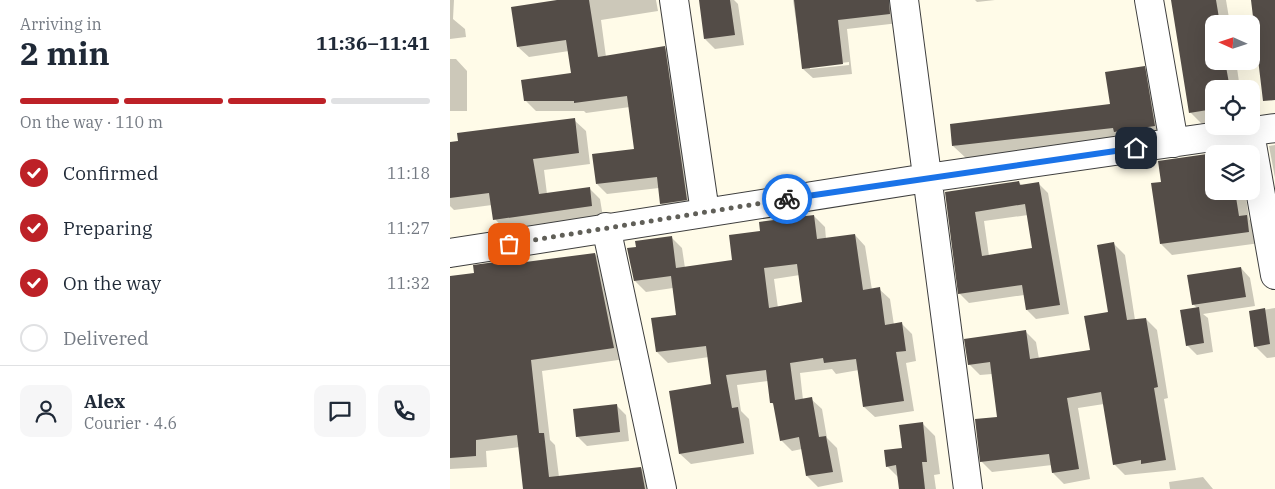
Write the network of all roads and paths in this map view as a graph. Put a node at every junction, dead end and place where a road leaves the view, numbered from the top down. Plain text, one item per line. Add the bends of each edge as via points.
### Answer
1 (674, 0) edge
2 (904, 0) edge
3 (1149, 0) edge
4 (1262, 130) edge
5 (1174, 143) junction
6 (927, 178) junction
7 (705, 212) junction
8 (606, 227) junction
9 (450, 253) edge
10 (1275, 275) edge
11 (662, 489) edge
12 (968, 489) edge

1 - 7 street
2 - 6 street
3 - 5 street
4 - 5 street
4 - 10 street
5 - 6 street
6 - 7 street
6 - 12 street
7 - 8 street
8 - 9 street
8 - 11 street

